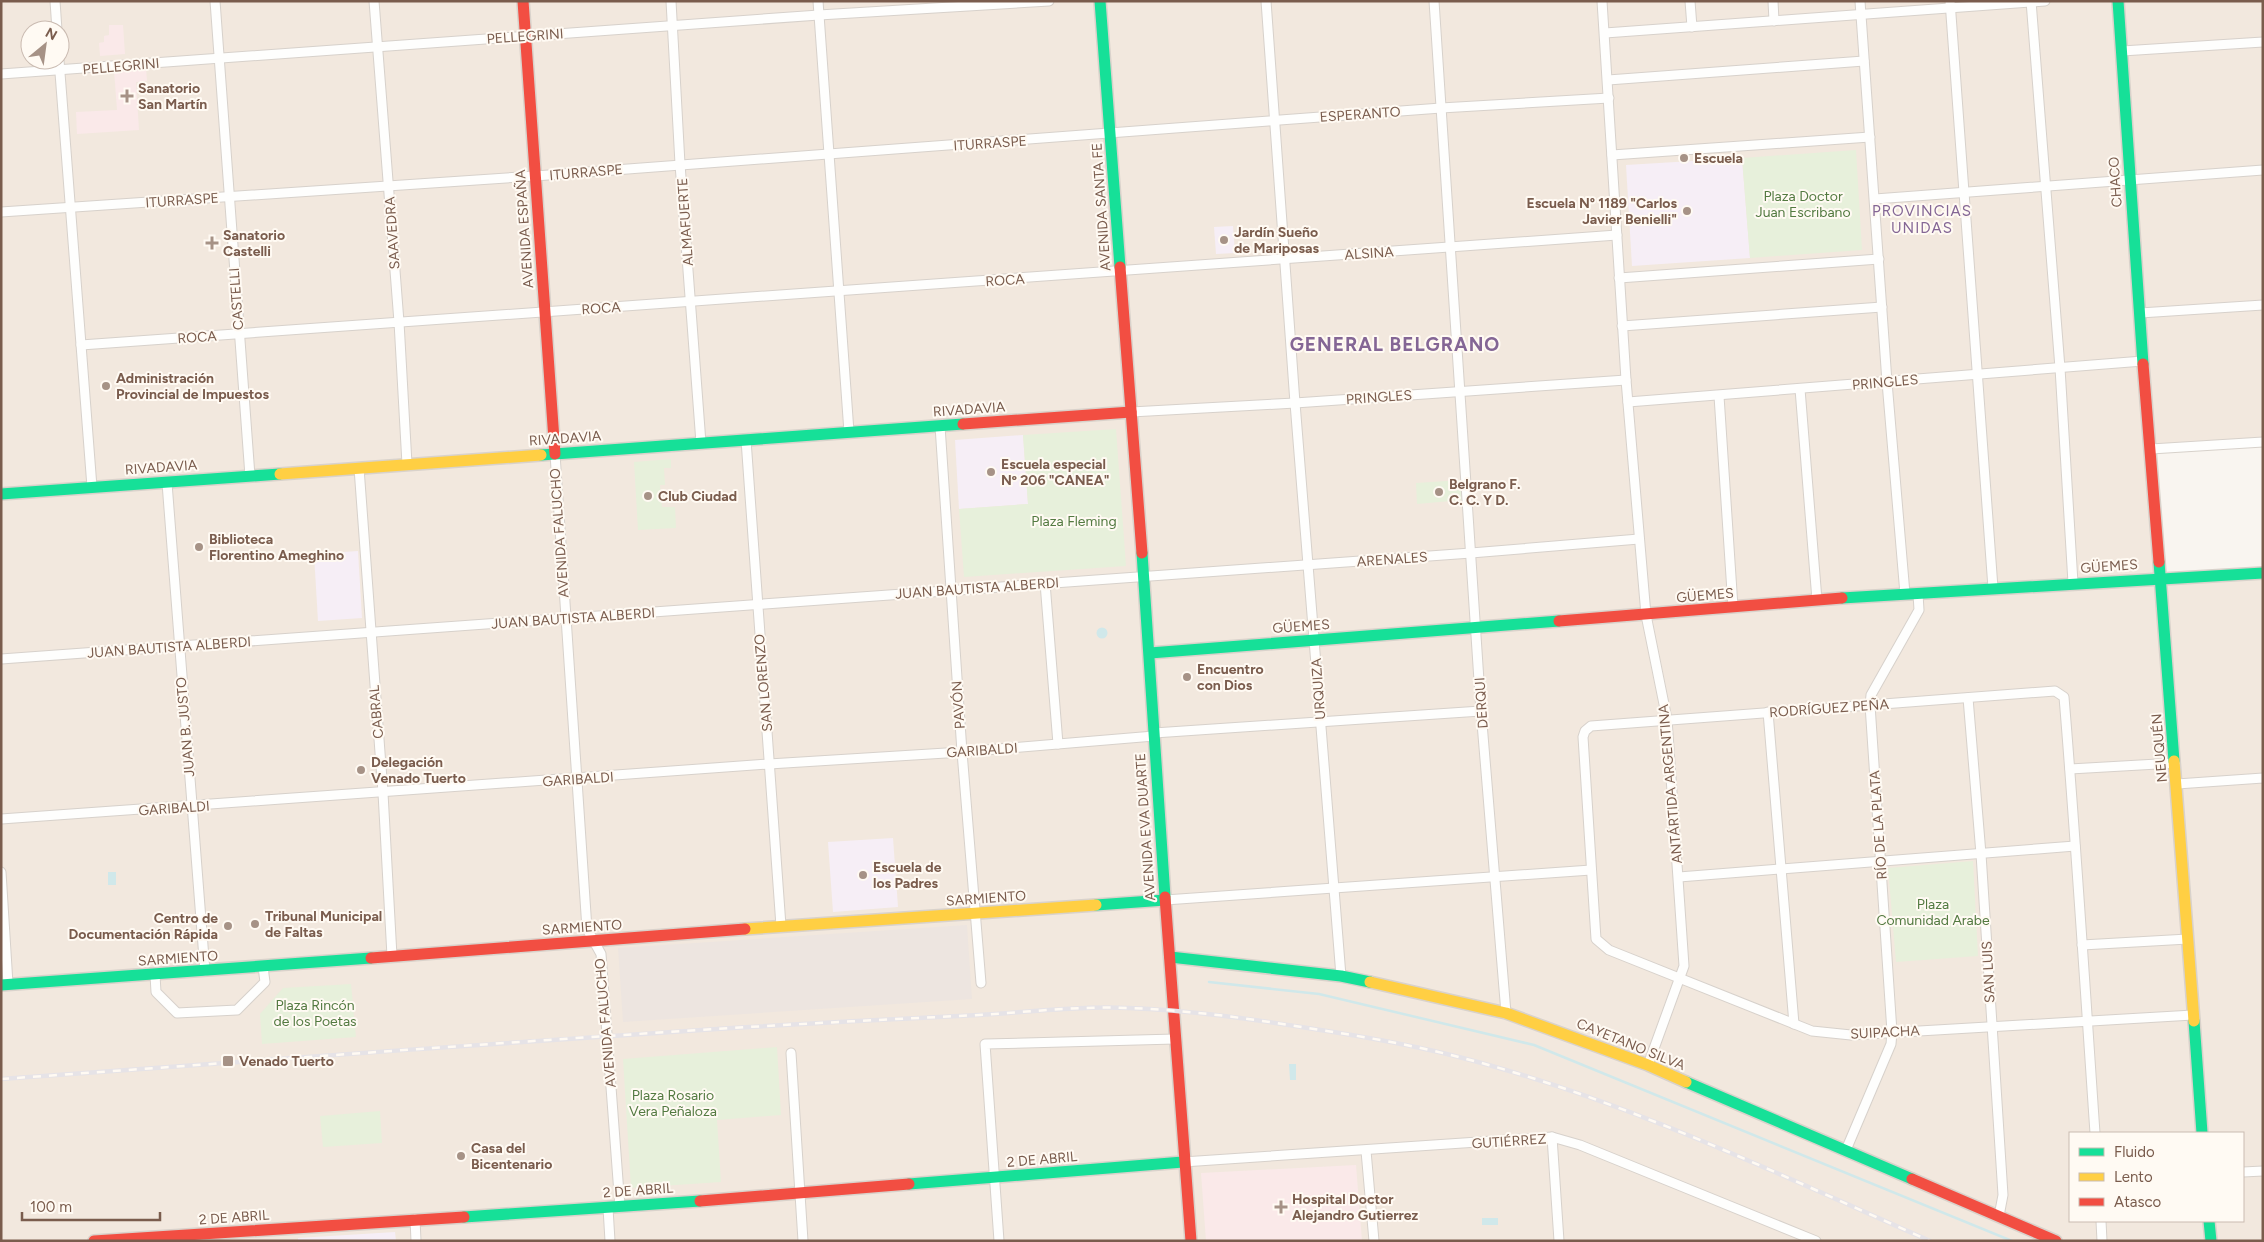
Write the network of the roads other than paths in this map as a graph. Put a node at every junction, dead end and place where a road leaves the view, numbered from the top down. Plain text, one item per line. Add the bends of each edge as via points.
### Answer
1 (55, 1) edge
2 (215, 1) edge
3 (374, 1) edge
4 (523, 1) edge
5 (671, 1) edge
6 (818, 1) edge
7 (1049, 1) edge
8 (1100, 1) edge
9 (1266, 1) edge
10 (1434, 1) edge
11 (1602, 1) edge
12 (1690, 1) edge
13 (1773, 1) edge
14 (1860, 1) edge
15 (2045, 1) edge
16 (2118, 1) edge
17 (2031, 2) edge
18 (1950, 5) edge
19 (819, 15) junction
20 (1861, 16) junction
21 (56, 20) edge
22 (1774, 20) junction
23 (673, 26) junction
24 (1692, 27) junction
25 (1605, 33) junction
26 (525, 36) junction
27 (2263, 42) edge
28 (377, 48) junction
29 (2122, 51) junction
30 (219, 58) junction
31 (1864, 61) junction
32 (60, 71) junction
33 (1, 74) edge
34 (1608, 80) junction
35 (1609, 98) junction
36 (1441, 108) junction
37 (1276, 120) junction
38 (1111, 134) junction
39 (1870, 137) junction
40 (828, 154) junction
41 (1612, 155) junction
42 (680, 164) junction
43 (2263, 170) edge
44 (535, 176) junction
45 (2130, 180) junction
46 (388, 185) junction
47 (2044, 186) junction
48 (1964, 192) junction
49 (229, 197) junction
50 (1874, 199) junction
51 (70, 207) junction
52 (1, 212) edge
53 (1617, 235) junction
54 (1450, 247) junction
55 (1879, 259) junction
56 (1285, 260) junction
57 (1121, 272) junction
58 (1619, 278) junction
59 (839, 291) junction
60 (691, 301) junction
61 (2263, 305) edge
62 (1882, 307) junction
63 (545, 312) junction
64 (2140, 313) junction
65 (399, 322) junction
66 (1622, 326) junction
67 (239, 335) junction
68 (81, 345) junction
69 (2143, 361) junction
70 (2060, 368) junction
71 (1976, 374) junction
72 (1626, 380) junction
73 (1887, 382) junction
74 (1800, 389) junction
75 (1459, 392) junction
76 (1718, 396) junction
77 (1628, 402) junction
78 (1295, 403) junction
79 (1131, 412) junction
80 (940, 426) junction
81 (849, 432) junction
82 (746, 440) junction
83 (2263, 442) edge
84 (701, 443) junction
85 (2151, 449) junction
86 (554, 454) junction
87 (407, 464) junction
88 (359, 468) junction
89 (250, 476) junction
90 (166, 482) junction
91 (92, 487) junction
92 (1, 494) edge
93 (1639, 539) junction
94 (1471, 554) junction
95 (1308, 564) junction
96 (2263, 573) edge
97 (1144, 576) junction
98 (2161, 578) junction
99 (1045, 583) junction
100 (2073, 583) junction
101 (1993, 588) junction
102 (950, 590) junction
103 (1905, 594) junction
104 (1918, 594) junction
105 (1817, 600) junction
106 (756, 604) junction
107 (1733, 607) junction
108 (1646, 615) junction
109 (565, 619) junction
110 (1476, 628) junction
111 (370, 632) junction
112 (1315, 640) junction
113 (178, 647) junction
114 (1150, 653) junction
115 (1, 658) edge
116 (1968, 698) junction
117 (1870, 705) junction
118 (1482, 711) junction
119 (1768, 712) junction
120 (1667, 718) junction
121 (1321, 722) junction
122 (1154, 735) junction
123 (1058, 744) junction
124 (962, 752) junction
125 (2175, 763) junction
126 (769, 764) junction
127 (2070, 769) junction
128 (2263, 778) edge
129 (576, 779) junction
130 (2177, 784) junction
131 (383, 793) junction
132 (191, 806) junction
133 (1, 819) edge
134 (2075, 846) junction
135 (1980, 854) junction
136 (1880, 861) junction
137 (1781, 869) junction
138 (1590, 870) junction
139 (1, 872) edge
140 (1494, 876) junction
141 (1679, 877) junction
142 (1333, 889) junction
143 (1165, 900) junction
144 (974, 914) junction
145 (781, 926) junction
146 (2188, 939) junction
147 (593, 942) junction
148 (2082, 945) junction
149 (392, 956) junction
150 (1170, 957) junction
151 (263, 967) junction
152 (205, 971) junction
153 (155, 975) junction
154 (1341, 976) junction
155 (1679, 980) junction
156 (982, 983) dead end
157 (4, 984) edge
158 (1506, 1013) junction
159 (2193, 1015) junction
160 (2087, 1020) junction
161 (1794, 1024) junction
162 (1991, 1027) junction
163 (1892, 1032) junction
164 (1175, 1039) junction
165 (791, 1053) dead end
166 (1648, 1065) junction
167 (2095, 1132) edge
168 (2202, 1132) edge
169 (1552, 1137) junction
170 (1846, 1150) junction
171 (1366, 1151) junction
172 (1183, 1162) junction
173 (2263, 1171) edge
174 (2244, 1172) edge
175 (994, 1178) junction
176 (800, 1192) junction
177 (620, 1207) junction
178 (608, 1208) junction
179 (1999, 1216) junction
180 (415, 1219) junction
181 (2101, 1222) edge
182 (2209, 1222) edge
183 (223, 1237) edge
184 (94, 1241) edge
185 (416, 1241) edge
186 (610, 1241) edge
187 (803, 1241) edge
188 (999, 1241) edge
189 (1191, 1241) edge
190 (1374, 1241) edge
191 (1559, 1241) edge
192 (1816, 1241) edge
193 (2056, 1241) edge
194 (2102, 1241) edge
195 (2210, 1241) edge

1 - 21 street
2 - 30 street, CASTELLI
3 - 28 street, SAAVEDRA
4 - 26 street, AVENIDA ESPAÑA
5 - 23 street, ALMAFUERTE
6 - 19 street
7 - 19 street, PELLEGRINI
8 - 38 street, AVENIDA SANTA FE
9 - 37 street, URQUIZA
10 - 36 street, DERQUI
11 - 25 street, ANTÁRTIDA ARGENTINA
12 - 24 street
13 - 22 street
14 - 20 street
15 - 17 street
16 - 29 street, CHACO
17 - 18 street
17 - 47 street
18 - 20 street
18 - 48 street
19 - 23 street, PELLEGRINI
19 - 40 street
20 - 22 street
20 - 31 street
22 - 24 street
23 - 26 street, PELLEGRINI
23 - 42 street, ALMAFUERTE
24 - 25 street
25 - 34 street, ANTÁRTIDA ARGENTINA
26 - 28 street, PELLEGRINI
26 - 44 street, AVENIDA ESPAÑA
27 - 29 street
28 - 30 street, PELLEGRINI
28 - 46 street, SAAVEDRA
29 - 45 street, CHACO
30 - 32 street, PELLEGRINI
30 - 49 street, CASTELLI
31 - 34 street
31 - 39 street
32 - 33 street, PELLEGRINI
32 - 51 street
34 - 35 street, ANTÁRTIDA ARGENTINA
35 - 36 street, ESPERANTO
35 - 41 street, ANTÁRTIDA ARGENTINA
36 - 37 street, ESPERANTO
36 - 54 street, DERQUI
37 - 38 street, ESPERANTO
37 - 56 street, URQUIZA
38 - 40 street, ITURRASPE
38 - 57 street, AVENIDA SANTA FE
39 - 41 street
39 - 50 street
40 - 42 street, ITURRASPE
40 - 59 street
41 - 53 street, ANTÁRTIDA ARGENTINA
42 - 44 street, ITURRASPE
42 - 60 street, ALMAFUERTE
43 - 45 street
44 - 46 street, ITURRASPE
44 - 63 street, AVENIDA ESPAÑA
45 - 47 street
45 - 64 street, CHACO
46 - 49 street, ITURRASPE
46 - 65 street, SAAVEDRA
47 - 48 street
47 - 70 street
48 - 50 street
48 - 71 street
49 - 51 street, ITURRASPE
49 - 67 street, CASTELLI
50 - 55 street
51 - 52 street, ITURRASPE
51 - 68 street
53 - 54 street, ALSINA
53 - 58 street, ANTÁRTIDA ARGENTINA
54 - 56 street, ALSINA
54 - 75 street, DERQUI
55 - 58 street
55 - 62 street
56 - 57 street, ALSINA
56 - 78 street, URQUIZA
57 - 59 street, ROCA
57 - 79 street, AVENIDA SANTA FE
58 - 66 street, ANTÁRTIDA ARGENTINA
59 - 60 street, ROCA
59 - 81 street
60 - 63 street, ROCA
60 - 84 street, ALMAFUERTE
61 - 64 street
62 - 66 street
62 - 73 street
63 - 65 street, ROCA
63 - 86 street, AVENIDA ESPAÑA
64 - 69 street, CHACO
65 - 67 street, ROCA
65 - 87 street, SAAVEDRA
66 - 72 street, ANTÁRTIDA ARGENTINA
67 - 68 street, ROCA
67 - 89 street, CASTELLI
68 - 91 street
69 - 70 street, PRINGLES
69 - 85 street, NEUQUÉN
70 - 71 street, PRINGLES
70 - 100 street
71 - 73 street, PRINGLES
71 - 101 street
72 - 75 street, PRINGLES
72 - 77 street, ANTÁRTIDA ARGENTINA
73 - 74 street, PRINGLES
73 - 103 street
74 - 76 street, PRINGLES
74 - 105 street
75 - 78 street, PRINGLES
75 - 94 street, DERQUI
76 - 77 street, PRINGLES
76 - 107 street
77 - 93 street, ANTÁRTIDA ARGENTINA
78 - 79 street, PRINGLES
78 - 95 street, URQUIZA
79 - 80 street, RIVADAVIA
79 - 97 street, AVENIDA EVA DUARTE
80 - 81 street, RIVADAVIA
80 - 102 street, PAVÓN
81 - 82 street, RIVADAVIA
82 - 84 street, RIVADAVIA
82 - 106 street, SAN LORENZO
83 - 85 street
84 - 86 street, RIVADAVIA
85 - 98 street, NEUQUÉN
86 - 87 street, RIVADAVIA
86 - 109 street, AVENIDA FALUCHO
87 - 88 street, RIVADAVIA
88 - 89 street, RIVADAVIA
88 - 111 street, CABRAL
89 - 90 street, RIVADAVIA
90 - 91 street, RIVADAVIA
90 - 113 street, JUAN B. JUSTO
91 - 92 street, RIVADAVIA
93 - 94 street, ARENALES
93 - 108 street, ANTÁRTIDA ARGENTINA
94 - 95 street, ARENALES
94 - 110 street, DERQUI
95 - 97 street, ARENALES
95 - 112 street, URQUIZA
96 - 98 street, GÜEMES
97 - 99 street, JUAN BAUTISTA ALBERDI
97 - 114 street, AVENIDA EVA DUARTE
98 - 100 street, GÜEMES
98 - 125 street, NEUQUÉN
99 - 102 street, JUAN BAUTISTA ALBERDI
99 - 123 street
100 - 101 street, GÜEMES
101 - 104 street, GÜEMES
102 - 106 street, JUAN BAUTISTA ALBERDI
102 - 124 street, PAVÓN
103 - 104 street, GÜEMES
103 - 105 street, GÜEMES
104 - 117 street, RÍO DE LA PLATA via 1919,610 1874,687
105 - 107 street, GÜEMES
106 - 109 street, JUAN BAUTISTA ALBERDI
106 - 126 street, SAN LORENZO
107 - 108 street, GÜEMES
108 - 110 street, GÜEMES
108 - 120 street, ANTÁRTIDA ARGENTINA
109 - 111 street, JUAN BAUTISTA ALBERDI
109 - 129 street, AVENIDA FALUCHO
110 - 112 street, GÜEMES
110 - 118 street, DERQUI
111 - 113 street, JUAN BAUTISTA ALBERDI
111 - 131 street, CABRAL
112 - 114 street, GÜEMES
112 - 121 street, URQUIZA
113 - 115 street, JUAN BAUTISTA ALBERDI
113 - 132 street, JUAN B. JUSTO
114 - 122 street, AVENIDA EVA DUARTE
116 - 117 street, RODRÍGUEZ PEÑA
116 - 127 street, RODRÍGUEZ PEÑA via 2055,691 2064,697
116 - 135 street, SAN LUIS
117 - 119 street, RODRÍGUEZ PEÑA
117 - 136 street, RÍO DE LA PLATA
118 - 121 street
118 - 140 street, DERQUI
119 - 120 street, RODRÍGUEZ PEÑA
119 - 137 street
120 - 138 street, RODRÍGUEZ PEÑA via 1591,726 1585,731
120 - 141 street, ANTÁRTIDA ARGENTINA
121 - 122 street
121 - 142 street, URQUIZA
122 - 123 street, GARIBALDI
122 - 143 street, AVENIDA EVA DUARTE
123 - 124 street, GARIBALDI
124 - 126 street, GARIBALDI
124 - 144 street, PAVÓN
125 - 127 street
125 - 130 street, NEUQUÉN
126 - 129 street, GARIBALDI
126 - 145 street, SAN LORENZO
127 - 134 street
128 - 130 street
129 - 131 street, GARIBALDI
129 - 147 street, AVENIDA FALUCHO via 586,929
130 - 146 street, NEUQUÉN
131 - 132 street, GARIBALDI
131 - 149 street, CABRAL
132 - 133 street, GARIBALDI
132 - 152 street, JUAN B. JUSTO
134 - 135 street
134 - 148 street
135 - 136 street
135 - 162 street, SAN LUIS
136 - 137 street
136 - 163 street, RÍO DE LA PLATA
137 - 141 street
137 - 161 street
138 - 140 street
138 - 155 street, SUIPACHA via 1596,939 1609,950
139 - 157 street
140 - 142 street
140 - 158 street, DERQUI
141 - 155 street, ANTÁRTIDA ARGENTINA via 1684,966
142 - 143 street
142 - 154 street, URQUIZA
143 - 144 street, SARMIENTO
143 - 150 street, AVENIDA EVA DUARTE
144 - 145 street, SARMIENTO
144 - 156 street, PAVÓN
145 - 147 street, SARMIENTO
146 - 148 street
146 - 159 street, NEUQUÉN
147 - 149 street, SARMIENTO
147 - 177 street, AVENIDA FALUCHO via 601,954
148 - 160 street
149 - 151 street, SARMIENTO
150 - 154 street, CAYETANO SILVA
150 - 164 street, AVENIDA EVA DUARTE
151 - 152 street, SARMIENTO
151 - 153 street via 264,982 237,1010 177,1013 156,992
152 - 153 street, SARMIENTO
153 - 157 street, SARMIENTO
154 - 158 street, CAYETANO SILVA
155 - 161 street, SUIPACHA
155 - 166 street, ANTÁRTIDA ARGENTINA
158 - 166 street, CAYETANO SILVA
159 - 160 street, SUIPACHA
159 - 168 street, NEUQUÉN
160 - 162 street, SUIPACHA
160 - 167 street
161 - 163 street, SUIPACHA via 1812,1031 1833,1033
162 - 163 street, SUIPACHA
162 - 179 street, SAN LUIS via 2003,1195
163 - 170 street, RÍO DE LA PLATA via 1891,1044
164 - 172 street, AVENIDA EVA DUARTE
164 - 175 street via 985,1044
165 - 176 street
166 - 170 street, CAYETANO SILVA
169 - 171 street, GUTIÉRREZ
169 - 191 street
169 - 192 street, GUTIÉRREZ via 1580,1145
170 - 179 street, CAYETANO SILVA
171 - 172 street, GUTIÉRREZ
171 - 190 street
172 - 175 street, 2 DE ABRIL
172 - 189 street, AVENIDA EVA DUARTE
173 - 174 street
175 - 176 street, 2 DE ABRIL
175 - 188 street
176 - 177 street, 2 DE ABRIL
176 - 187 street
177 - 178 street, 2 DE ABRIL
178 - 180 street, 2 DE ABRIL
178 - 186 street
179 - 193 street, CAYETANO SILVA
180 - 183 street, 2 DE ABRIL
180 - 185 street
181 - 194 street
182 - 195 street
183 - 184 street, 2 DE ABRIL

